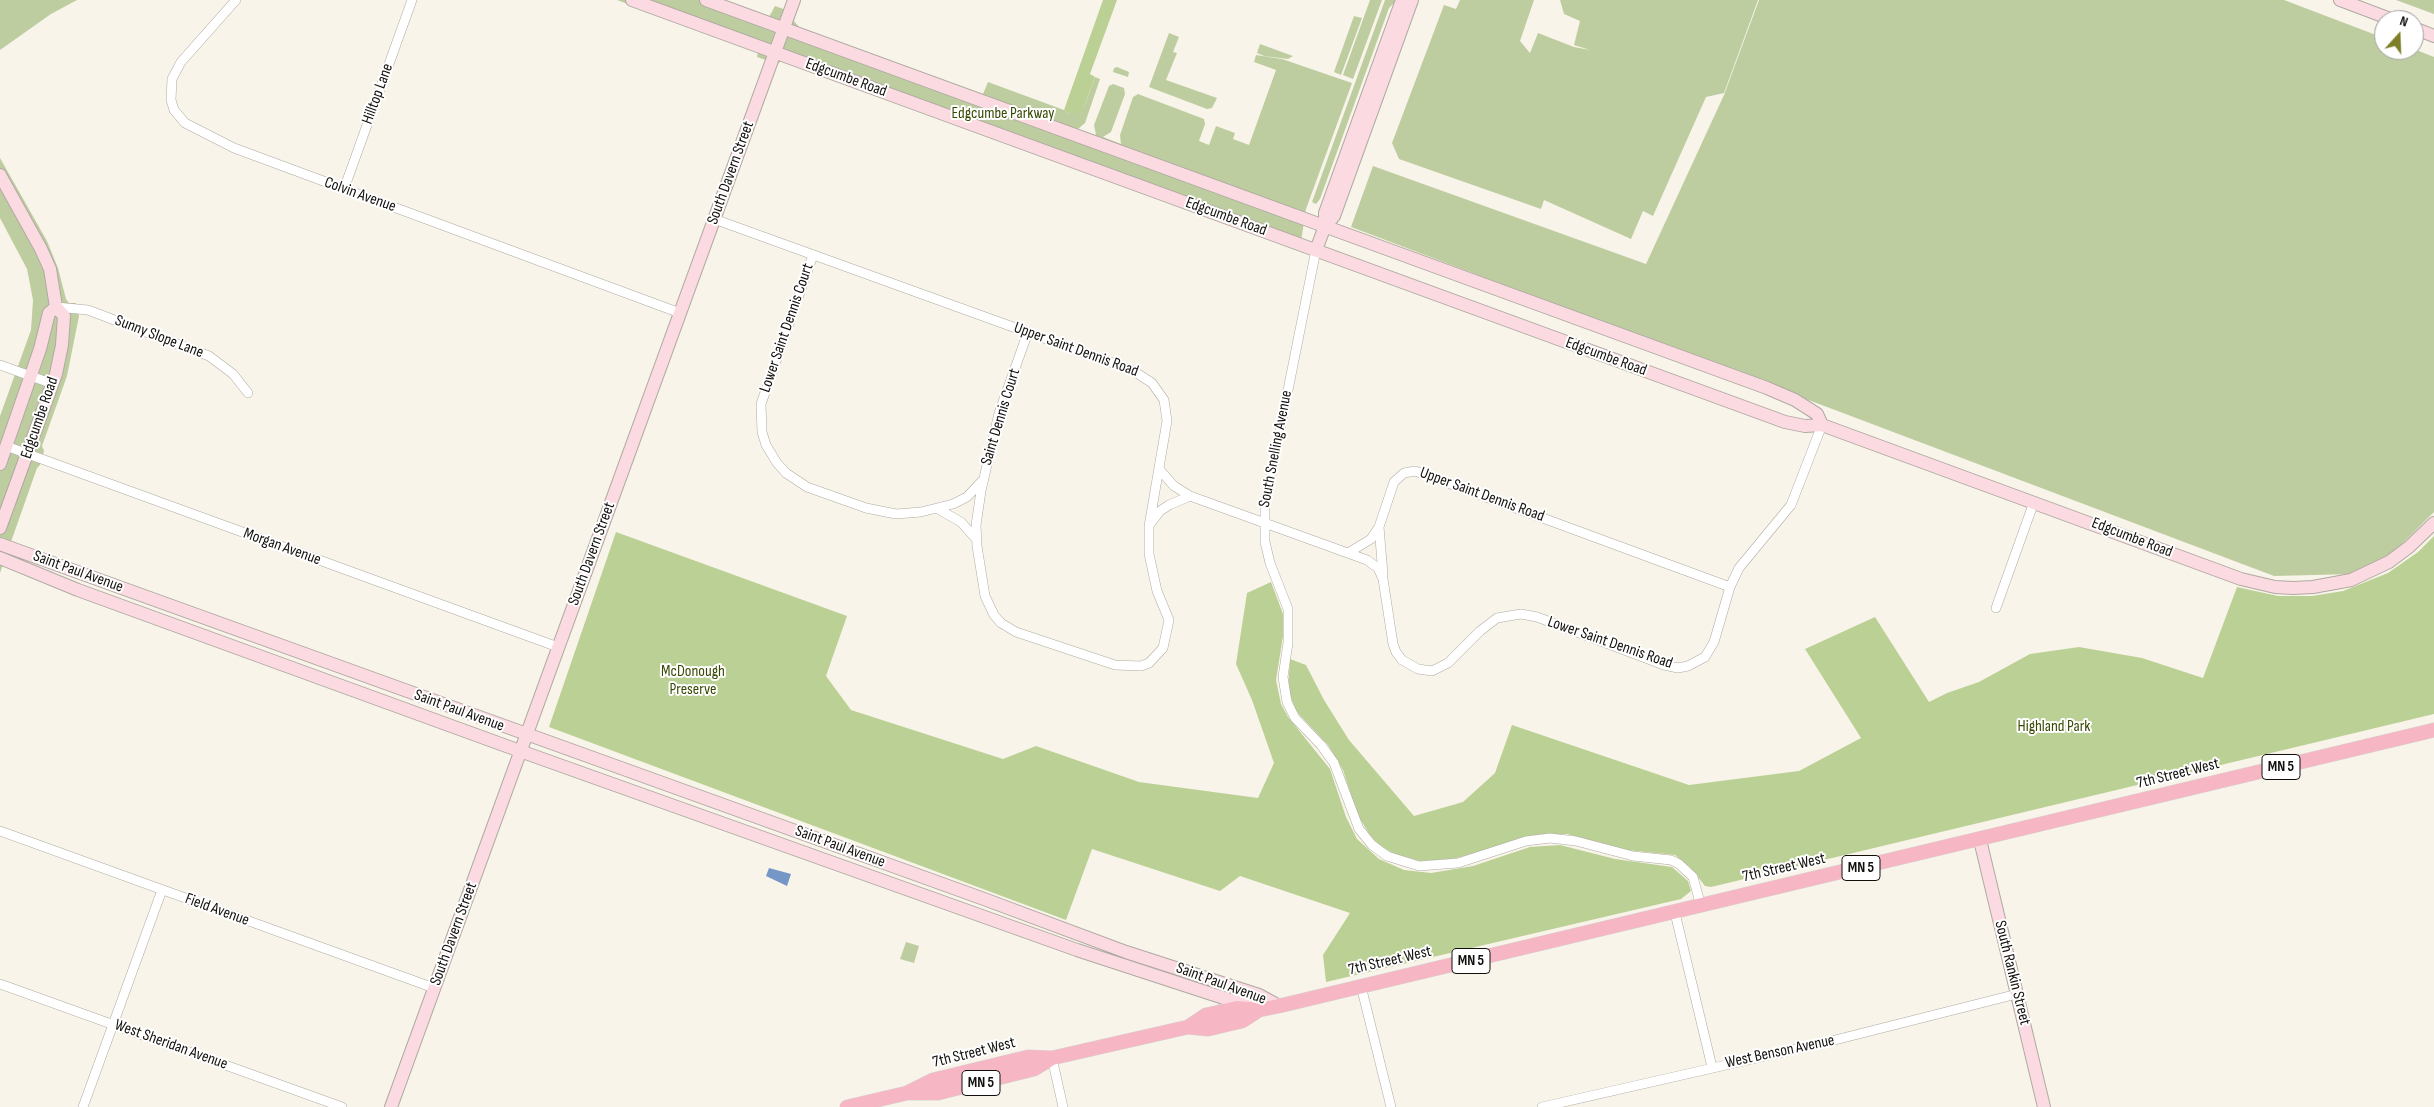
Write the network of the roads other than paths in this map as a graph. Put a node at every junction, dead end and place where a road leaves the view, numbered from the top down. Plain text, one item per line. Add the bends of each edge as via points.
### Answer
1 (236, 0) edge
2 (412, 0) edge
3 (632, 0) edge
4 (706, 0) edge
5 (794, 0) edge
6 (1402, 0) edge
7 (1412, 0) edge
8 (2340, 0) edge
9 (2374, 13) edge
10 (784, 28) junction
11 (775, 53) junction
12 (0, 174) edge
13 (344, 189) junction
14 (714, 219) junction
15 (1325, 226) junction
16 (1316, 250) junction
17 (813, 255) junction
18 (56, 307) junction
19 (680, 313) junction
20 (1028, 332) junction
21 (0, 366) edge
22 (31, 376) junction
23 (53, 384) junction
24 (248, 392) dead end
25 (1822, 424) junction
26 (6, 446) junction
27 (28, 453) junction
28 (0, 464) edge
29 (1159, 470) junction
30 (983, 481) junction
31 (1190, 496) junction
32 (2034, 502) junction
33 (938, 509) junction
34 (1264, 523) junction
35 (2434, 523) edge
36 (1149, 526) junction
37 (1379, 527) junction
38 (0, 528) edge
39 (977, 540) junction
40 (0, 544) edge
41 (1348, 553) junction
42 (0, 558) edge
43 (1383, 580) junction
44 (1730, 587) junction
45 (1996, 608) dead end
46 (558, 647) junction
47 (2434, 730) edge
48 (526, 735) junction
49 (520, 751) junction
50 (0, 831) edge
51 (1980, 840) junction
52 (162, 890) junction
53 (1701, 906) junction
54 (1675, 913) junction
55 (0, 984) edge
56 (1362, 986) junction
57 (434, 988) junction
58 (2017, 994) junction
59 (1278, 1006) junction
60 (113, 1025) junction
61 (1052, 1058) junction
62 (1712, 1067) junction
63 (83, 1107) edge
64 (342, 1107) edge
65 (391, 1107) edge
66 (846, 1107) edge
67 (1063, 1107) edge
68 (1391, 1107) edge
69 (1542, 1107) edge
70 (2044, 1107) edge

1 - 13 street, Colvin Avenue via 176,69 170,89 174,110 185,123 221,143
2 - 13 street, Hilltop Lane
3 - 11 street, Edgcumbe Road
4 - 10 street, Edgcumbe Road
5 - 10 street, South Davern Street
6 - 15 street, South Snelling Avenue via 1325,213
7 - 15 street, South Snelling Avenue via 1334,216
8 - 9 street
10 - 11 street, South Davern Street
10 - 15 street, Edgcumbe Road
11 - 14 street, South Davern Street
11 - 16 street, Edgcumbe Road
12 - 18 street, Edgcumbe Road via 50,269
13 - 19 street, Colvin Avenue
14 - 17 street, Upper Saint Dennis Road
14 - 19 street, South Davern Street
15 - 16 street, South Snelling Avenue
15 - 25 street, Edgcumbe Road via 1767,388 1817,414
16 - 25 street, Edgcumbe Road via 1785,422 1805,426
16 - 34 street, South Snelling Avenue via 1265,504
17 - 20 street, Upper Saint Dennis Road
17 - 33 street, Lower Saint Dennis Court via 764,390 760,418 766,445 786,473 811,488 879,512 910,514
18 - 22 street, Edgcumbe Road via 49,313
18 - 23 street, Edgcumbe Road via 64,316 62,345
18 - 24 street, Sunny Slope Lane via 88,310 209,356 233,374
19 - 46 street, South Davern Street
20 - 29 street, Upper Saint Dennis Road via 1132,370 1152,383 1167,410
20 - 30 street, Saint Dennis Court via 999,413
21 - 22 street
22 - 23 street
22 - 26 street, Edgcumbe Road
23 - 27 street, Edgcumbe Road
25 - 32 street, Edgcumbe Road
25 - 44 street, Lower Saint Dennis Road via 1791,505 1753,548
26 - 27 street, Morgan Avenue
26 - 28 street, Edgcumbe Road
27 - 38 street, Edgcumbe Road
27 - 46 street, Morgan Avenue
29 - 31 street via 1174,486
29 - 36 street
30 - 33 street, Lower Saint Dennis Court via 967,497
30 - 39 street, Saint Dennis Court via 978,504
31 - 34 street
31 - 36 street via 1164,508
32 - 35 street, Edgcumbe Road via 2241,579 2275,587 2332,584 2371,572 2409,548
32 - 45 street
33 - 39 street via 961,522
34 - 41 street
34 - 53 street, South Snelling Avenue via 1266,552 1288,609 1283,677 1286,702 1295,718 1334,762 1354,821 1372,845 1398,861 1430,866 1474,859 1532,840 1563,838 1621,854 1661,858 1679,864 1693,877
36 - 39 street via 1152,572 1169,620 1168,629 1163,648 1156,656 1149,663 1132,667 1115,665 1025,635 1001,622 985,596
37 - 41 street, Upper Saint Dennis Road via 1371,539
37 - 43 street
37 - 44 street, Upper Saint Dennis Road via 1394,482 1411,471 1421,471
40 - 48 street, Saint Paul Avenue
41 - 43 street, Lower Saint Dennis Road via 1378,568
42 - 49 street, Saint Paul Avenue via 86,593
43 - 44 street, Lower Saint Dennis Road via 1396,652 1412,666 1432,671 1448,663 1497,618 1521,614 1664,666 1688,666 1705,657 1714,642
46 - 48 street, South Davern Street
47 - 51 main road, 7th Street West / MN 5
48 - 49 street, South Davern Street
48 - 59 street, Saint Paul Avenue via 1126,952 1259,995
49 - 57 street, South Davern Street
49 - 59 street, Saint Paul Avenue via 1076,950 1233,1001
50 - 52 street, Field Avenue
51 - 53 main road, 7th Street West / MN 5
51 - 58 street, South Rankin Street
52 - 57 street, Field Avenue
52 - 60 street
53 - 54 main road, 7th Street West / MN 5
54 - 56 main road, 7th Street West / MN 5
54 - 62 street
55 - 60 street, West Sheridan Avenue
56 - 59 main road, 7th Street West / MN 5
56 - 68 street
57 - 65 street, South Davern Street
58 - 62 street, West Benson Avenue
58 - 70 street, South Rankin Street
59 - 61 main road, 7th Street West / MN 5 via 1206,1014 1188,1026
60 - 63 street
60 - 64 street, West Sheridan Avenue
61 - 66 main road, 7th Street West / MN 5 via 1034,1069 938,1093 906,1093
61 - 67 street
62 - 69 street, West Benson Avenue

